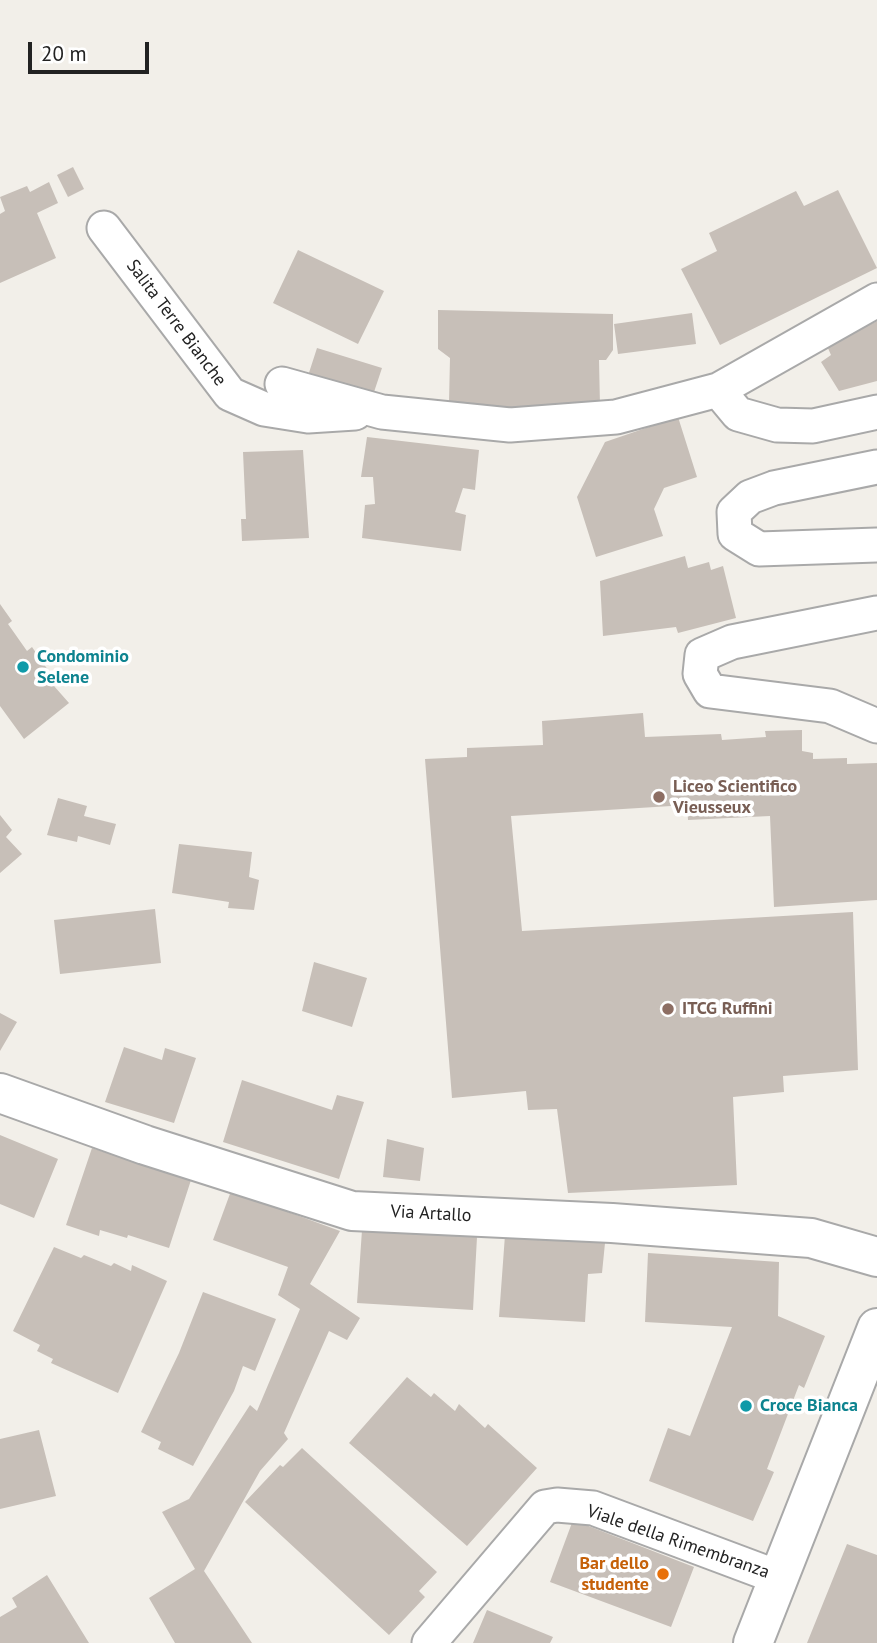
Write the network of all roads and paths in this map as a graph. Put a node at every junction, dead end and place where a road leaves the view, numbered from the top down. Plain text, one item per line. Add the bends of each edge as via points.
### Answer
1 (104, 228) dead end
2 (877, 300) edge
3 (282, 384) dead end
4 (718, 390) junction
5 (382, 412) junction
6 (877, 412) edge
7 (877, 467) edge
8 (877, 545) edge
9 (877, 613) edge
10 (877, 726) edge
11 (0, 1093) edge
12 (877, 1257) edge
13 (877, 1328) edge
14 (780, 1578) junction
15 (429, 1643) edge
16 (753, 1643) edge

1 - 5 street, Salita Terre Bianche via 230,394 264,409 308,416
2 - 4 street, Salita Terre Bianche
3 - 5 street, Salita Terre Bianche
4 - 5 street, Salita Terre Bianche via 616,416 510,425
4 - 6 street via 738,414 777,425 813,426
7 - 8 street via 774,488 750,497 734,512 735,534 759,549
9 - 10 street via 732,642 702,655 700,674 710,691 830,706
11 - 12 street, Via Artallo via 352,1211 811,1238
13 - 14 street, Viale della Rimembranza
14 - 15 street, Viale della Rimembranza via 593,1508 545,1507
14 - 16 street, Viale della Rimembranza

